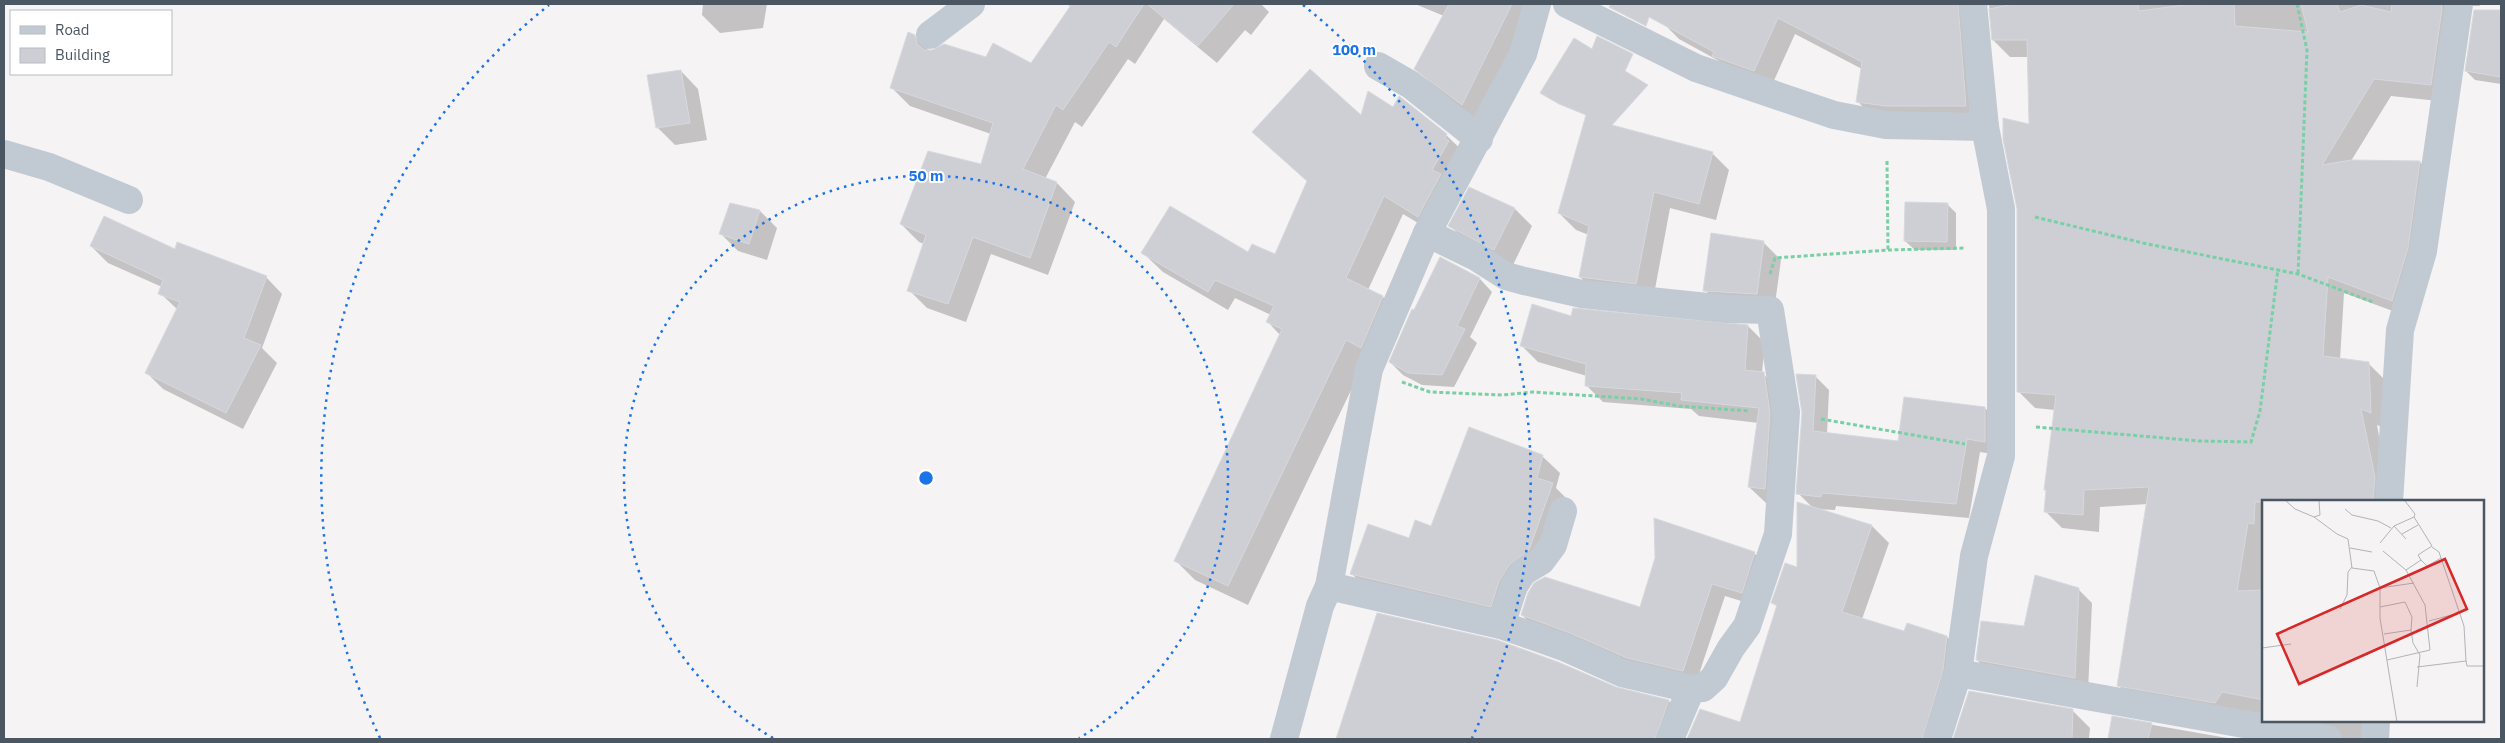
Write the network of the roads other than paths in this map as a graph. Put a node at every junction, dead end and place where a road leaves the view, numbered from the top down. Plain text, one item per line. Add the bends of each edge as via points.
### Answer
1 (971, 4) edge
2 (1537, 4) edge
3 (1567, 4) edge
4 (1973, 4) edge
5 (2459, 4) edge
6 (930, 35) dead end
7 (1378, 66) dead end
8 (1985, 127) junction
9 (1479, 139) junction
10 (4, 154) edge
11 (129, 200) dead end
12 (1427, 233) junction
13 (2389, 500) edge
14 (1563, 512) dead end
15 (1328, 586) junction
16 (1501, 625) junction
17 (1958, 674) junction
18 (1691, 689) junction
19 (2376, 723) edge
20 (1284, 739) edge
21 (1670, 739) edge
22 (1938, 739) edge
23 (2328, 739) edge
24 (2375, 739) edge

1 - 6 street
2 - 9 street via 1523,54
3 - 8 street via 1696,68 1834,115 1886,125
4 - 8 street
5 - 13 street via 2423,251 2399,343
7 - 9 street via 1411,85
8 - 17 street via 2001,209 2001,456 1974,556
9 - 12 street
10 - 11 street
12 - 15 street via 1369,369
12 - 18 street via 1506,276 1524,281 1582,294 1727,309 1770,310 1786,412 1778,534 1747,626 1730,648 1714,678 1703,688
14 - 16 street via 1553,545 1541,561 1523,572 1514,586
15 - 16 street
15 - 20 street
16 - 18 street via 1564,647 1622,673
17 - 22 street
17 - 23 street
18 - 21 street
19 - 24 street

